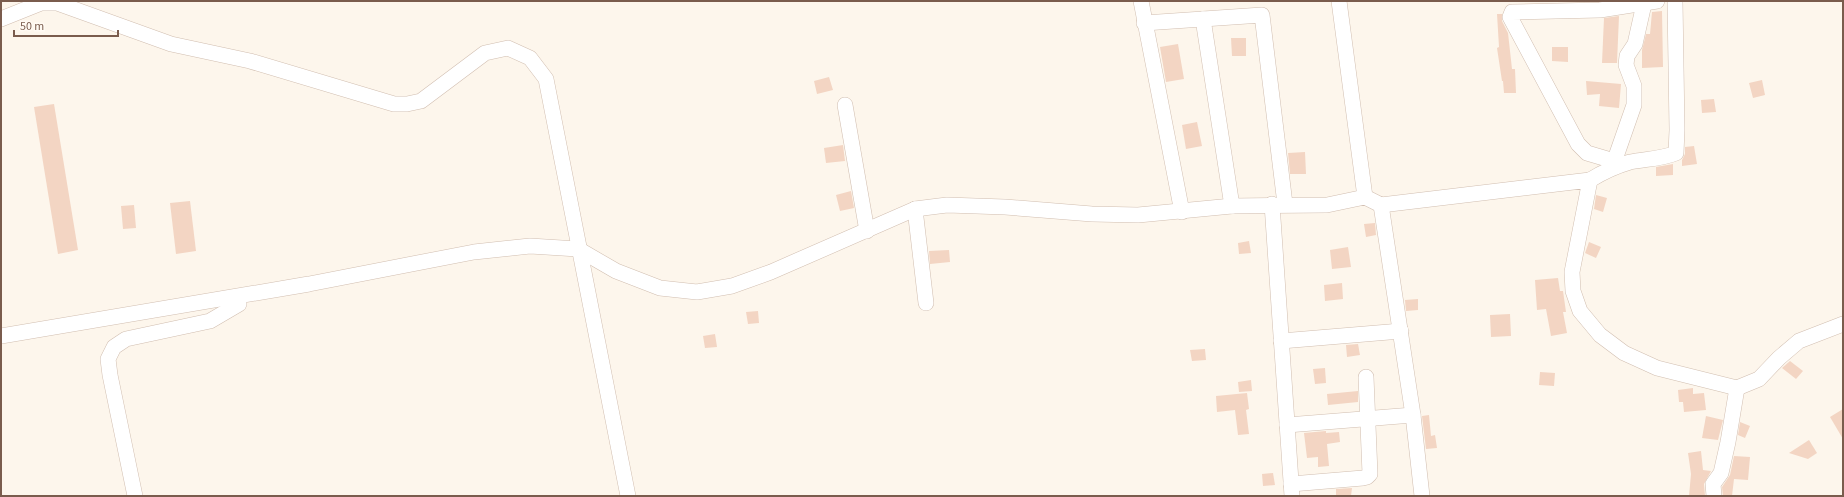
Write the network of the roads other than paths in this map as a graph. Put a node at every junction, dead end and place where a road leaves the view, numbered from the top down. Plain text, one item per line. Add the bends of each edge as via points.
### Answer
1 (1141, 1) edge
2 (1339, 1) edge
3 (1675, 1) edge
4 (1650, 3) edge
5 (1, 19) edge
6 (1203, 19) junction
7 (1144, 23) junction
8 (845, 105) dead end
9 (1613, 164) junction
10 (1590, 180) junction
11 (1365, 197) junction
12 (1278, 204) junction
13 (1381, 205) junction
14 (1232, 206) junction
15 (915, 209) junction
16 (1182, 212) junction
17 (867, 231) junction
18 (578, 249) junction
19 (926, 303) dead end
20 (239, 304) dead end
21 (1843, 324) edge
22 (1401, 331) junction
23 (1, 336) edge
24 (1281, 341) junction
25 (1366, 377) dead end
26 (1737, 388) junction
27 (1413, 415) junction
28 (1368, 419) junction
29 (1287, 425) junction
30 (1292, 490) edge
31 (135, 496) edge
32 (628, 496) edge
33 (1422, 496) edge
34 (1714, 496) edge

1 - 7 street
2 - 11 street
3 - 9 street via 1676,153 1668,157
4 - 9 street via 1635,44 1627,56 1626,65 1634,86 1634,105
4 - 9 street via 1578,11 1510,14 1578,144 1587,153
5 - 18 street via 41,2 57,3 171,44 250,61 394,104 421,101 485,53 508,48 530,58 546,79
6 - 7 street
6 - 12 street via 1262,15
6 - 14 street
7 - 16 street
8 - 17 street
9 - 10 street
10 - 13 street
10 - 26 street via 1572,272 1573,291 1580,311 1600,335 1624,352 1657,368
11 - 12 street via 1327,205
11 - 13 street
12 - 14 street
12 - 24 street
13 - 22 street
14 - 16 street
15 - 16 street via 947,205 1092,214 1138,215
15 - 17 street
15 - 19 street
17 - 18 street via 732,286 697,292 660,288 616,271
18 - 23 street via 530,246 474,252 310,284
18 - 32 street
20 - 31 street via 210,321 126,340 114,347 108,360 110,375
21 - 26 street via 1799,341 1759,379
22 - 24 street
22 - 27 street
24 - 29 street
25 - 28 street
26 - 34 street via 1721,473 1713,484
27 - 28 street
27 - 33 street
28 - 29 street
28 - 30 street via 1370,474 1367,477
29 - 30 street

